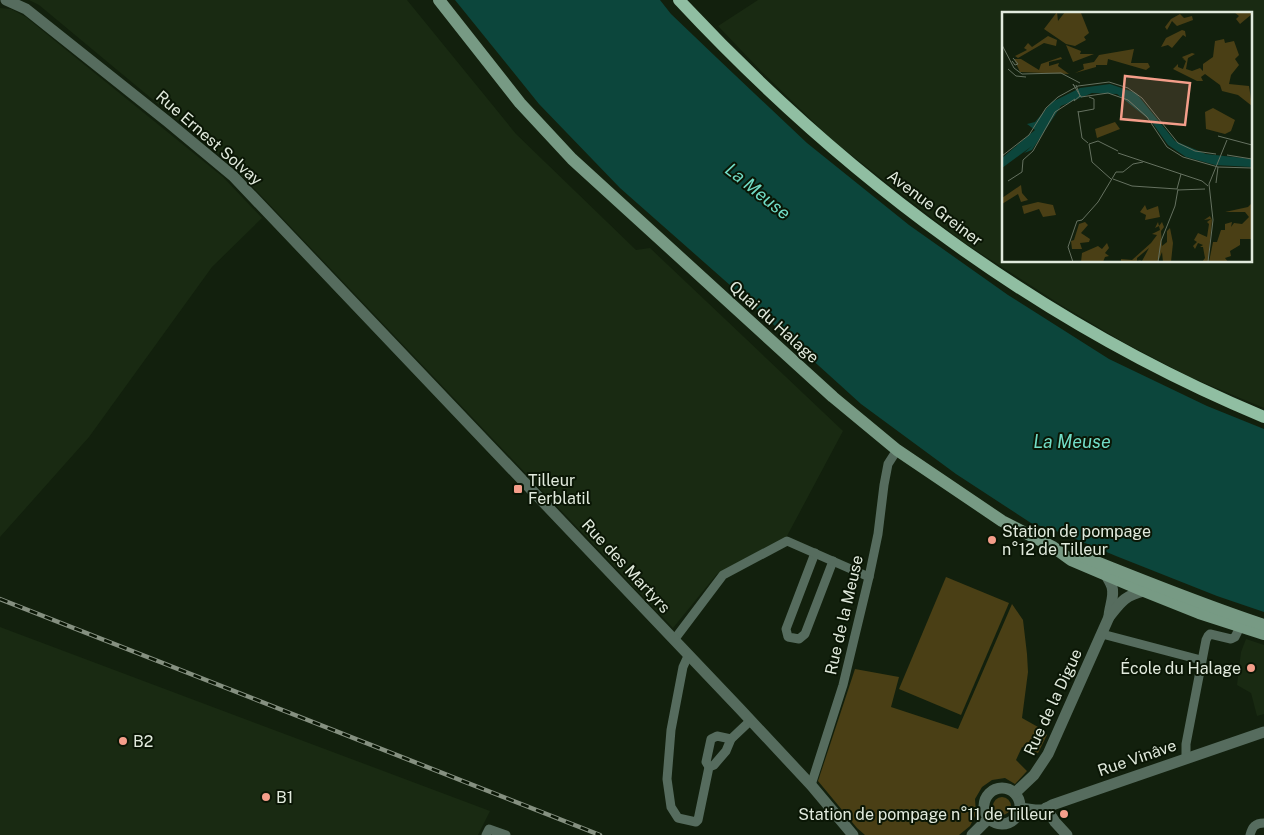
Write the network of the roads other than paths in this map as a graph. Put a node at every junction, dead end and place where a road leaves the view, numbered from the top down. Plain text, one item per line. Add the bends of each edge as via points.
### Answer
1 (6, 0) edge
2 (438, 0) edge
3 (679, 0) edge
4 (373, 323) joint
5 (1264, 417) edge
6 (897, 450) junction
7 (1053, 547) junction
8 (815, 553) junction
9 (833, 561) junction
10 (1106, 575) junction
11 (869, 577) junction
12 (1144, 591) junction
13 (1109, 617) junction
14 (1264, 625) edge
15 (1240, 627) junction
16 (1102, 634) junction
17 (1264, 634) edge
18 (674, 640) junction
19 (688, 656) junction
20 (1201, 660) junction
21 (750, 720) junction
22 (1264, 732) edge
23 (731, 739) junction
24 (1187, 758) junction
25 (709, 767) junction
26 (811, 785) junction
27 (1015, 793) junction
28 (1020, 808) junction
29 (1046, 808) junction
30 (989, 818) junction
31 (1264, 823) edge
32 (1006, 829) edge
33 (488, 832) edge
34 (506, 835) edge
35 (854, 835) edge
36 (972, 835) edge
37 (1067, 835) edge
38 (1250, 835) edge

1 - 4 street, Rue Ernest Solvay via 26,9 233,176
2 - 6 main road, Quai du Halage via 503,83 572,159 833,397
3 - 5 main road, Avenue Greiner via 815,134 948,239 1039,300 1119,348
4 - 18 street, Rue des Martyrs
6 - 7 main road, Quai du Halage via 1002,521
6 - 11 street, Rue de la Meuse via 888,464
7 - 10 main road, Quai du Halage via 1071,560
7 - 14 main road, Quai du Halage
8 - 9 street
8 - 9 street via 786,629 788,637 799,639 804,634
8 - 18 street via 787,541 722,575
9 - 11 street
10 - 12 main road, Quai du Halage
10 - 13 street, Rue de la Digue via 1113,592
11 - 26 street, Rue de la Meuse via 843,685
12 - 13 street, Rue de la Digue via 1125,598
12 - 15 main road, Quai du Halage
13 - 16 street, Rue de la Digue
15 - 17 main road, Quai du Halage
15 - 20 street via 1231,638 1210,634
16 - 20 street
16 - 27 street, Rue de la Digue via 1048,754 1034,775
18 - 19 street, Rue des Martyrs
19 - 21 street, Rue des Martyrs
19 - 25 street via 671,730 667,779 670,807 678,818 698,820
20 - 24 street via 1186,744
21 - 23 street
21 - 26 street, Rue des Martyrs
22 - 24 street, Rue Vinâve
23 - 25 street via 726,751
23 - 25 street via 717,736 711,739 706,762
24 - 29 street, Rue Vinâve
26 - 35 street, Rue des Martyrs
27 - 28 street
27 - 30 street via 1003,788 988,794 984,809
28 - 29 street, Rue Vinâve
28 - 32 street
29 - 37 street
30 - 32 street
30 - 36 street
31 - 38 street via 1255,825
33 - 34 street

